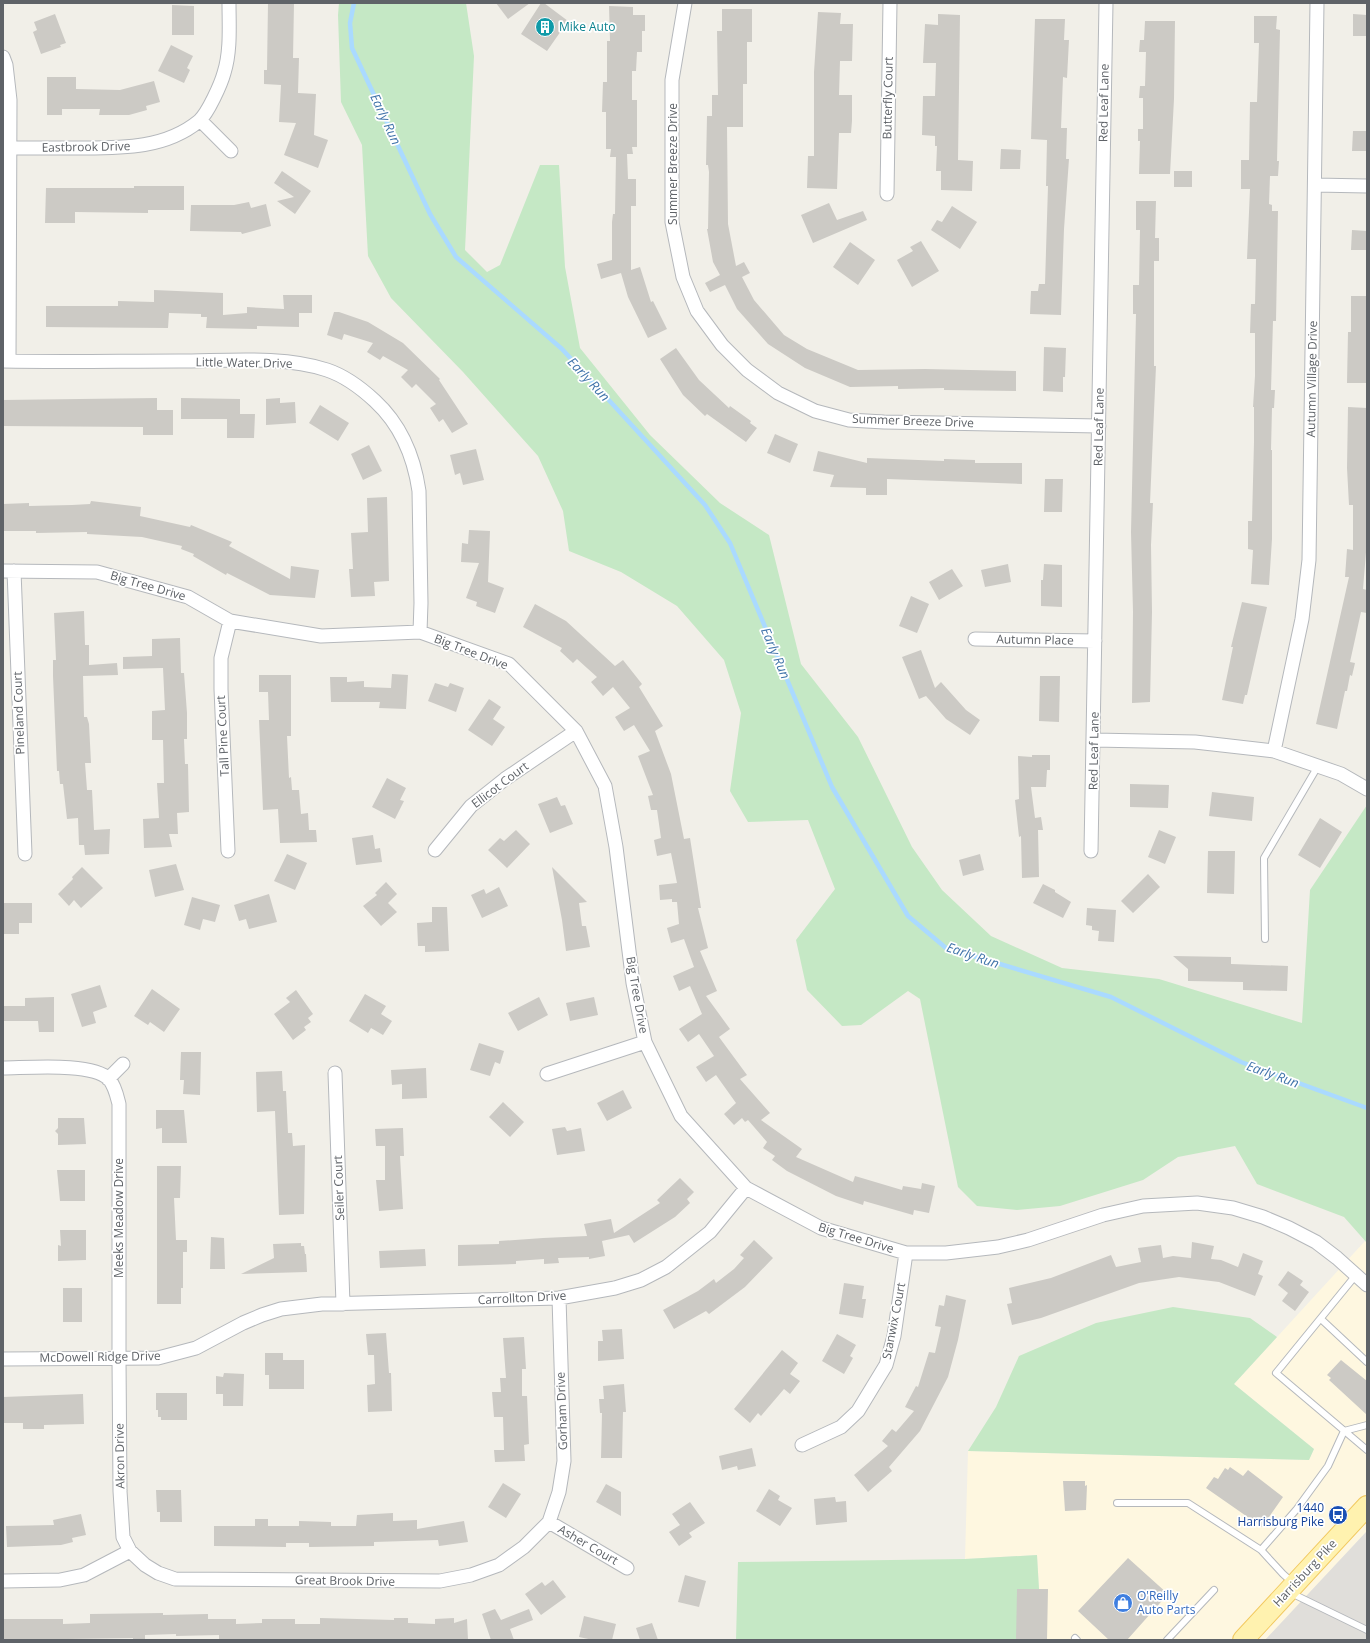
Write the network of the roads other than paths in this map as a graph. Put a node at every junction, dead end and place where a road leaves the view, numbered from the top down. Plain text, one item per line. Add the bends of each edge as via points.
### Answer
1 (229, 3) edge
2 (684, 3) edge
3 (890, 3) edge
4 (1106, 3) edge
5 (1318, 3) edge
6 (3, 57) edge
7 (200, 120) junction
8 (10, 148) junction
9 (231, 151) dead end
10 (1315, 185) junction
11 (1367, 186) edge
12 (887, 194) dead end
13 (6, 361) edge
14 (1099, 426) junction
15 (8, 571) edge
16 (230, 621) junction
17 (420, 632) junction
18 (975, 639) dead end
19 (1096, 641) junction
20 (576, 731) junction
21 (1094, 740) junction
22 (1274, 751) junction
23 (1318, 766) junction
24 (1367, 789) edge
25 (435, 850) dead end
26 (228, 851) dead end
27 (1091, 851) dead end
28 (25, 854) dead end
29 (1264, 939) dead end
30 (645, 1042) junction
31 (123, 1064) dead end
32 (3, 1068) edge
33 (335, 1073) dead end
34 (547, 1074) dead end
35 (108, 1079) junction
36 (746, 1188) junction
37 (906, 1253) junction
38 (1356, 1275) junction
39 (1367, 1285) edge
40 (559, 1298) junction
41 (452, 1301) joint
42 (343, 1304) junction
43 (1321, 1318) junction
44 (3, 1359) edge
45 (119, 1359) junction
46 (1367, 1362) edge
47 (1367, 1426) edge
48 (1344, 1431) junction
49 (802, 1445) dead end
50 (1367, 1450) edge
51 (1117, 1503) dead end
52 (1366, 1509) edge
53 (549, 1522) junction
54 (1261, 1550) junction
55 (130, 1551) junction
56 (628, 1568) dead end
57 (3, 1581) edge
58 (1291, 1588) junction
59 (1214, 1590) dead end
60 (1367, 1630) edge
61 (1167, 1640) edge
62 (1243, 1640) edge

1 - 7 street, Eastbrook Drive via 225,72
2 - 14 street, Summer Breeze Drive via 672,80 672,222 683,277 697,311 722,345 747,370 778,393 815,411 849,420
3 - 12 street, Butterfly Court
4 - 14 street, Red Leaf Lane
5 - 10 street, Autumn Village Drive
6 - 8 street via 10,100
7 - 8 street, Eastbrook Drive via 176,136 152,144 125,148
7 - 9 street
8 - 13 street
10 - 11 street
10 - 22 street, Autumn Village Drive via 1309,560 1302,619
13 - 17 street, Little Water Drive via 280,361 327,370 346,379 383,408 397,426 409,449 419,491
14 - 19 street, Red Leaf Lane
15 - 16 street, Big Tree Drive via 97,572 188,597
15 - 28 street, Pineland Court
16 - 17 street, Big Tree Drive via 321,636
16 - 26 street, Tall Pine Court via 222,658 221,689
17 - 20 street, Big Tree Drive via 509,664
18 - 19 street, Autumn Place
19 - 21 street, Red Leaf Lane
20 - 25 street, Ellicot Court via 505,779 471,806
20 - 30 street, Big Tree Drive via 605,786 616,847 633,983
21 - 22 street via 1195,742
21 - 27 street, Red Leaf Lane
22 - 23 street
23 - 24 street via 1341,774
23 - 29 lane via 1264,858
30 - 34 street
30 - 36 street, Big Tree Drive via 681,1116
31 - 35 street
32 - 35 street via 83,1068
33 - 42 street, Seiler Court
35 - 45 street, Meeks Meadow Drive via 116,1091 119,1104
36 - 37 street, Big Tree Drive via 821,1228
36 - 40 street, Carrollton Drive via 710,1232 666,1267 642,1280 615,1288
37 - 38 street, Big Tree Drive via 946,1253 998,1247 1143,1206 1197,1203 1234,1208 1289,1228 1316,1242
37 - 49 street, Stanwix Court via 894,1336 886,1365 858,1410 841,1427
38 - 39 street, Big Tree Drive
38 - 43 lane
40 - 41 street, Carrollton Drive
40 - 53 street, Gorham Drive via 564,1461 559,1492
41 - 42 street, McDowell Ridge Drive
42 - 45 street, McDowell Ridge Drive via 281,1309 243,1322 196,1348 158,1358
43 - 46 lane
43 - 48 lane via 1276,1372
44 - 45 street, McDowell Ridge Drive
45 - 55 street, Akron Drive via 121,1516 123,1537
47 - 48 lane
48 - 50 lane
48 - 54 lane via 1328,1466 1296,1510
51 - 54 lane via 1188,1503
52 - 58 main road, Harrisburg Pike
53 - 55 street, Great Brook Drive via 524,1547 499,1565 440,1582 175,1579 151,1569
53 - 56 street, Asher Court
54 - 58 lane via 1283,1574
55 - 57 street via 84,1575 60,1580
58 - 60 lane
58 - 62 main road, Harrisburg Pike
59 - 61 lane

